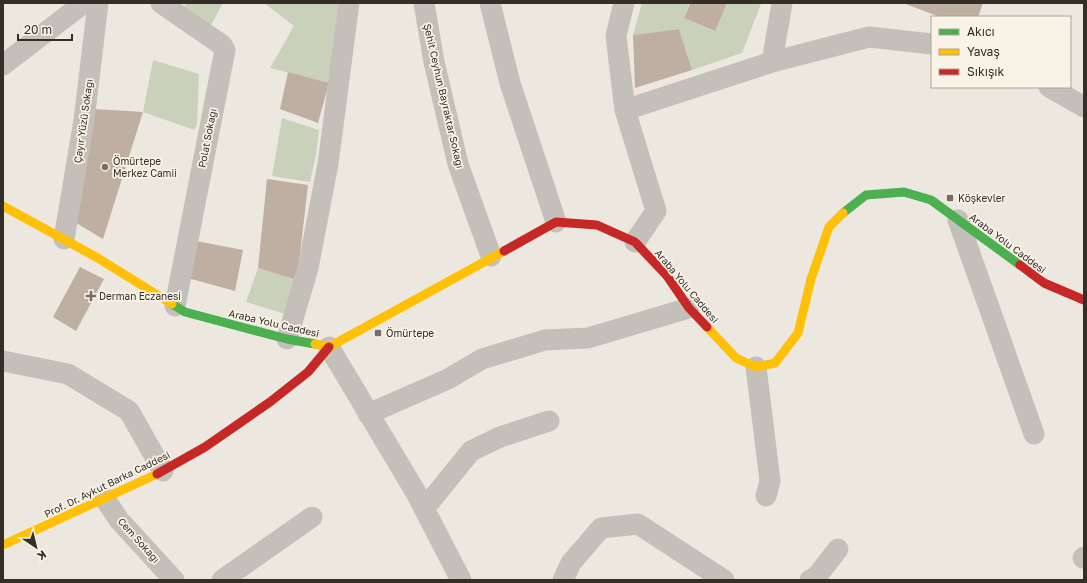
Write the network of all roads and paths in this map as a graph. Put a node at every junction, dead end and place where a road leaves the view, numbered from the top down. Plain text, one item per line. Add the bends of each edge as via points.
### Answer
1 (84, 3) edge
2 (98, 3) edge
3 (161, 3) edge
4 (349, 3) edge
5 (424, 3) edge
6 (490, 3) edge
7 (624, 3) edge
8 (782, 3) edge
9 (931, 44) edge
10 (772, 62) junction
11 (3, 64) edge
12 (1051, 88) edge
13 (1084, 107) edge
14 (625, 110) junction
15 (3, 206) edge
16 (958, 220) junction
17 (556, 222) junction
18 (64, 239) junction
19 (635, 242) junction
20 (491, 256) junction
21 (1084, 300) edge
22 (175, 306) junction
23 (689, 308) junction
24 (287, 338) junction
25 (329, 347) junction
26 (3, 361) edge
27 (756, 367) junction
28 (368, 414) junction
29 (549, 421) dead end
30 (1034, 434) dead end
31 (163, 471) junction
32 (766, 496) dead end
33 (105, 499) junction
34 (424, 509) junction
35 (312, 517) dead end
36 (3, 546) edge
37 (838, 549) dead end
38 (174, 580) edge
39 (222, 580) edge
40 (461, 580) edge
41 (563, 580) edge
42 (724, 580) edge
43 (810, 580) edge

1 - 11 street
2 - 18 street, Çayır Yüzü Sokağı via 84,120
3 - 22 street, Polat Sokağı via 222,45 225,50
4 - 24 street via 328,164 308,268
5 - 20 street, Şehit Ceyhun Bayraktar Sokağı via 434,62 458,164
6 - 17 street via 510,83
7 - 14 street via 616,36
8 - 10 street
9 - 10 street via 869,37
10 - 14 street
12 - 13 street
14 - 19 street via 656,211
15 - 18 street, Araba Yolu Caddesi
16 - 21 street, Araba Yolu Caddesi via 1044,283
16 - 27 street, Araba Yolu Caddesi via 931,200 904,192 866,195 846,209 830,227 811,279 798,333 775,363
16 - 30 street
17 - 19 street, Araba Yolu Caddesi via 597,225
17 - 20 street, Araba Yolu Caddesi
18 - 22 street, Araba Yolu Caddesi
19 - 23 street, Araba Yolu Caddesi via 666,276
20 - 25 street, Araba Yolu Caddesi
22 - 24 street, Araba Yolu Caddesi via 185,312
23 - 27 street, Araba Yolu Caddesi via 736,358
23 - 28 street via 588,338 545,340 482,359 448,379
24 - 25 street, Araba Yolu Caddesi
25 - 28 street
25 - 31 street, Prof. Dr. Aykut Barka Caddesi via 308,372 270,402 205,447
26 - 31 street via 68,374 129,411
27 - 32 street via 770,481
28 - 34 street
29 - 34 street via 500,437 471,451
31 - 33 street, Prof. Dr. Aykut Barka Caddesi
33 - 36 street, Prof. Dr. Aykut Barka Caddesi
33 - 38 street, Cem Sokağı via 120,520
34 - 40 street
35 - 39 street
37 - 43 street via 817,576
41 - 42 street via 570,563 601,528 638,524

